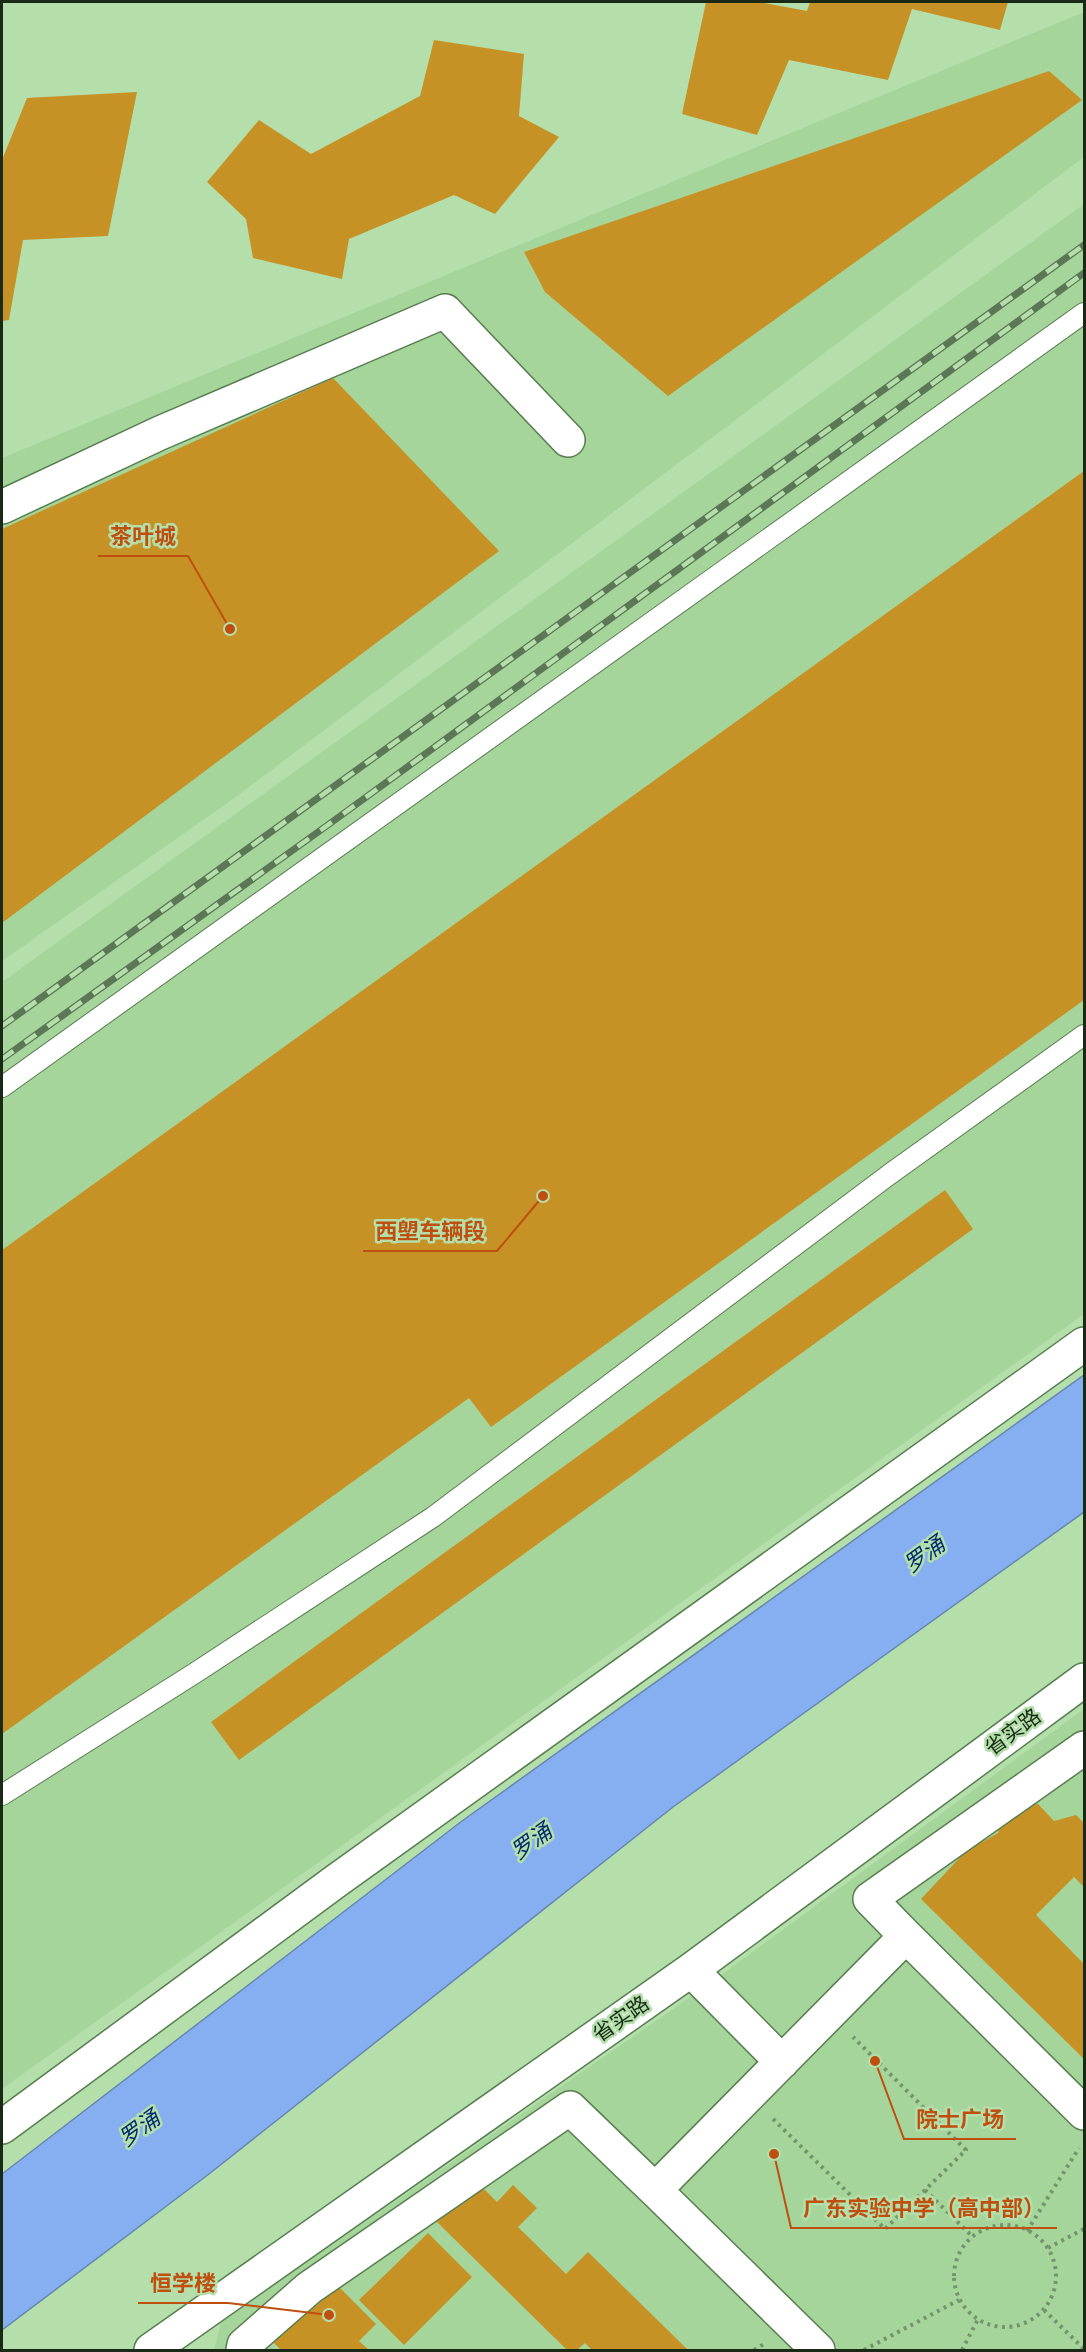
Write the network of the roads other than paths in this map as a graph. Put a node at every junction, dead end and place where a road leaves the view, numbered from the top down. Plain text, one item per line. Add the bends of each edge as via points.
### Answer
1 (1084, 313) edge
2 (568, 440) dead end
3 (2, 507) edge
4 (1084, 1035) edge
5 (2, 1087) edge
6 (1084, 1344) edge
7 (1084, 1680) edge
8 (1084, 1748) edge
9 (2, 1795) edge
10 (906, 1936) junction
11 (691, 1970) junction
12 (782, 2062) junction
13 (1084, 2113) edge
14 (2, 2127) edge
15 (655, 2190) junction
16 (151, 2350) edge
17 (243, 2350) edge
18 (818, 2350) edge

1 - 5 lane
2 - 3 street via 445,311
4 - 9 lane via 890,1174 433,1517
6 - 14 street via 336,1881
7 - 11 street, 省实路
8 - 10 street via 870,1899
10 - 12 street
10 - 13 street
11 - 12 street
11 - 16 street, 省实路
12 - 15 street
15 - 17 street via 570,2108 309,2288
15 - 18 street

